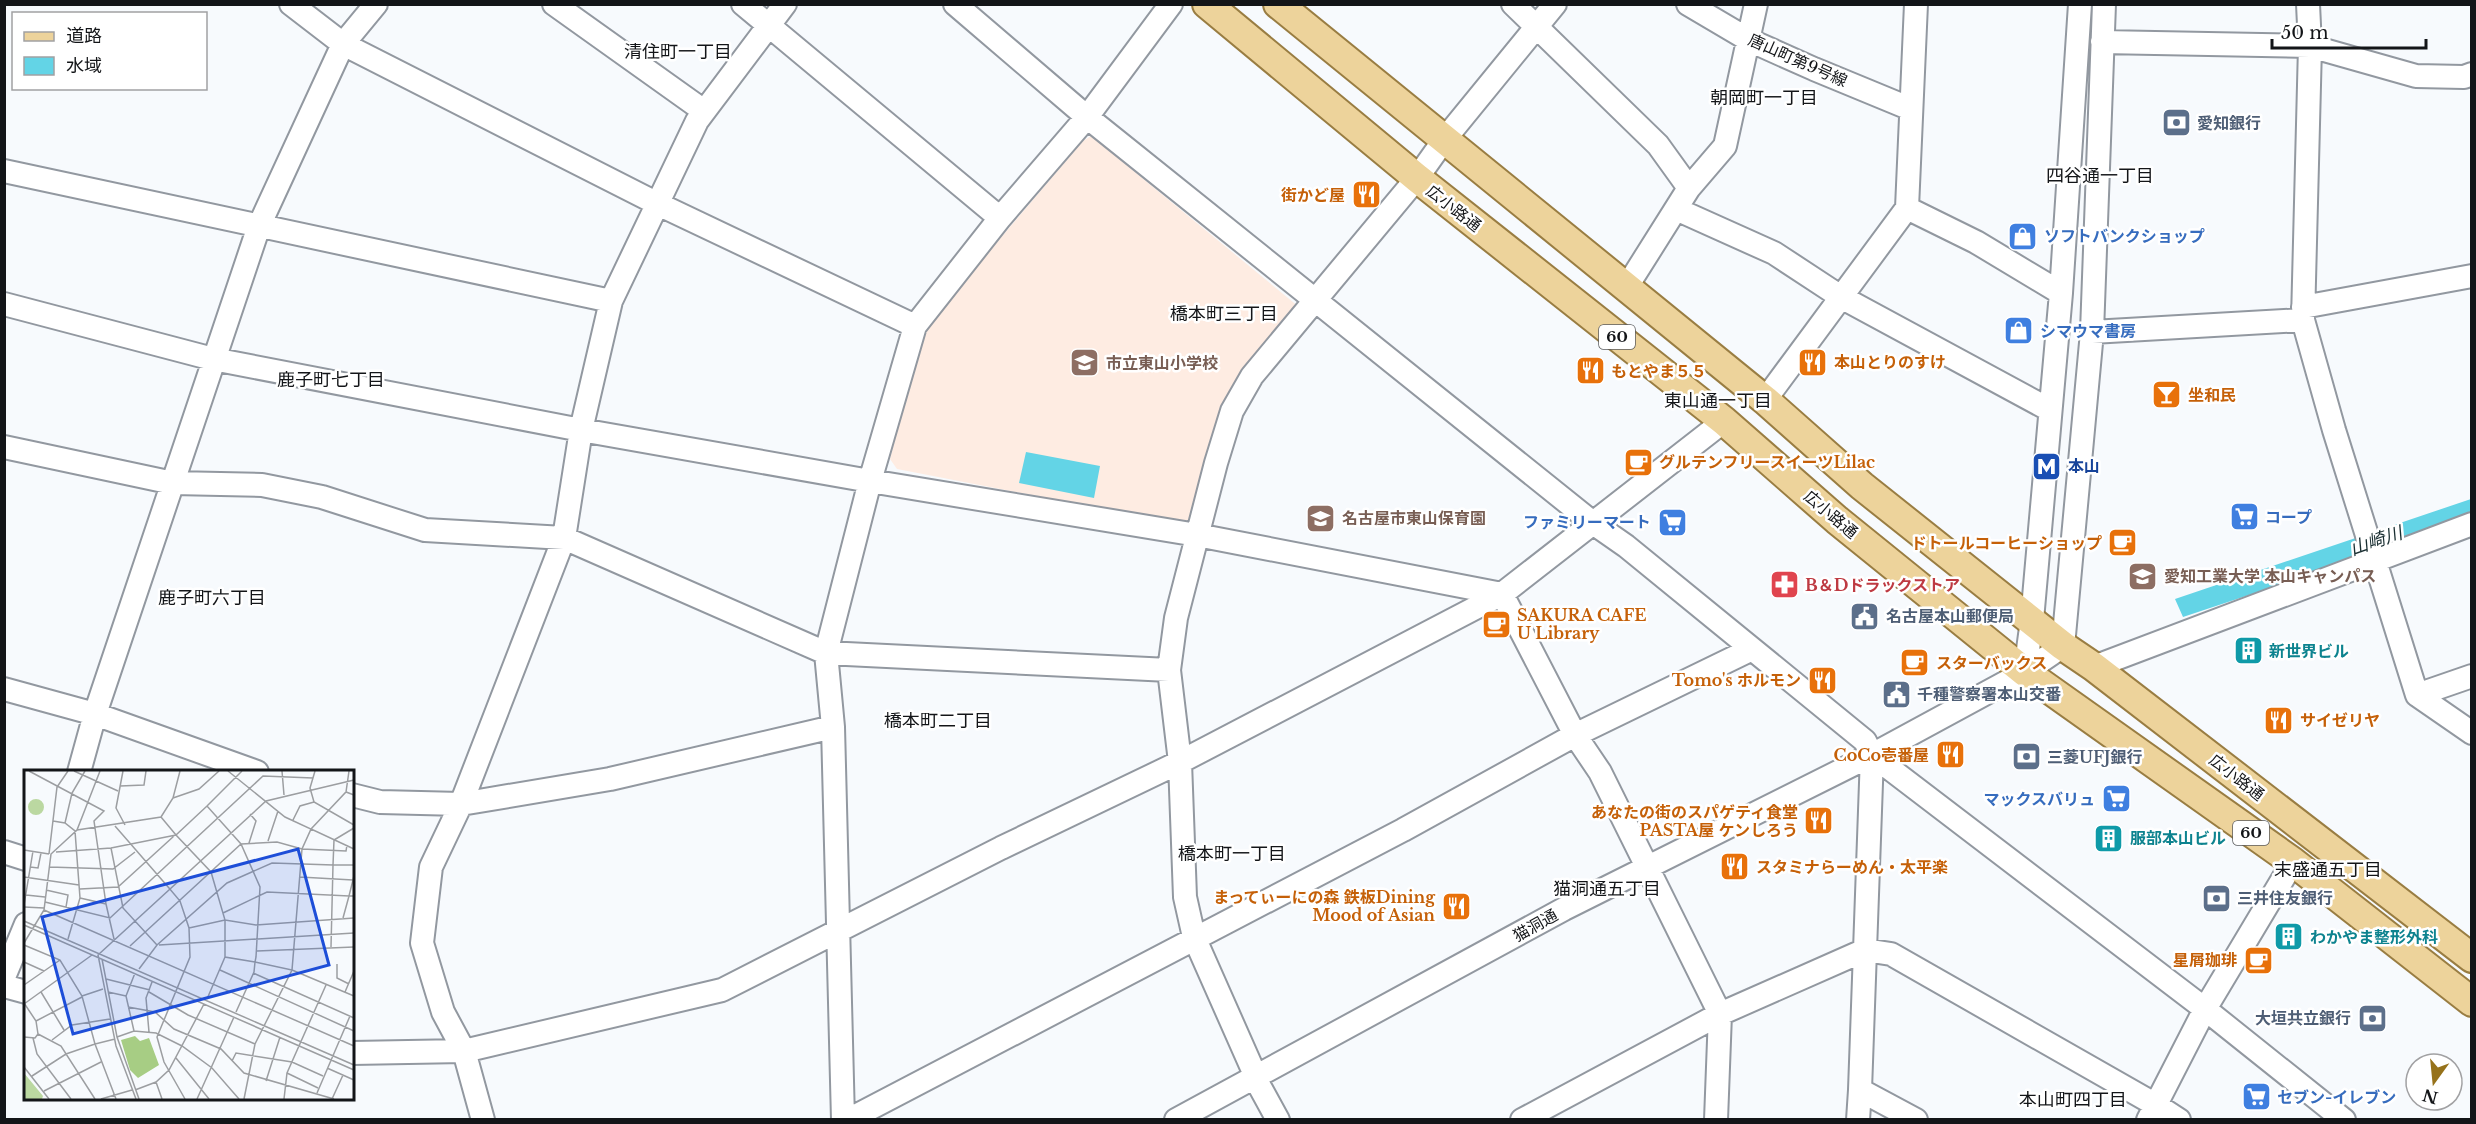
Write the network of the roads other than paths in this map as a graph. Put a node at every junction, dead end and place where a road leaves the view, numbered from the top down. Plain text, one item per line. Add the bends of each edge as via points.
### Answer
1 (291, 4) edge
2 (376, 4) edge
3 (554, 4) edge
4 (743, 4) edge
5 (785, 4) edge
6 (955, 4) edge
7 (1171, 4) edge
8 (1207, 4) edge
9 (1278, 4) edge
10 (1513, 4) edge
11 (1555, 4) edge
12 (1688, 4) edge
13 (1756, 4) edge
14 (1916, 4) edge
15 (2080, 4) edge
16 (2104, 4) edge
17 (2308, 4) edge
18 (768, 24) junction
19 (1538, 27) junction
20 (1749, 40) junction
21 (2102, 42) junction
22 (343, 44) junction
23 (2310, 46) junction
24 (2472, 74) edge
25 (1911, 109) junction
26 (704, 111) junction
27 (1086, 117) junction
28 (1444, 140) junction
29 (4, 171) edge
30 (1417, 178) junction
31 (1689, 188) junction
32 (658, 204) junction
33 (1907, 208) junction
34 (1676, 209) junction
35 (1000, 218) junction
36 (259, 226) junction
37 (2472, 276) edge
38 (1626, 288) junction
39 (2061, 293) junction
40 (1841, 297) junction
41 (1315, 299) junction
42 (611, 301) junction
43 (4, 304) edge
44 (2303, 313) junction
45 (915, 326) junction
46 (2092, 332) junction
47 (213, 359) junction
48 (1765, 400) junction
49 (2050, 410) junction
50 (1724, 421) junction
51 (581, 430) junction
52 (4, 447) edge
53 (870, 481) junction
54 (173, 483) junction
55 (1593, 523) junction
56 (2472, 524) edge
57 (1197, 535) junction
58 (564, 538) junction
59 (2374, 560) junction
60 (1502, 594) junction
61 (2032, 620) junction
62 (2063, 646) junction
63 (1752, 649) junction
64 (826, 653) junction
65 (2094, 667) junction
66 (1169, 670) junction
67 (2025, 672) junction
68 (2472, 676) edge
69 (4, 689) edge
70 (2417, 695) junction
71 (94, 714) junction
72 (833, 728) junction
73 (2472, 732) edge
74 (1575, 735) junction
75 (1872, 754) junction
76 (1180, 762) junction
77 (79, 770) edge
78 (254, 770) edge
79 (354, 796) edge
80 (460, 804) junction
81 (4, 852) edge
82 (24, 858) edge
83 (2293, 862) junction
84 (1647, 867) junction
85 (24, 929) edge
86 (837, 931) junction
87 (1194, 937) junction
88 (1865, 950) junction
89 (2472, 958) edge
90 (4, 977) edge
91 (4, 986) edge
92 (24, 991) edge
93 (2472, 1002) edge
94 (2205, 1009) junction
95 (1720, 1014) junction
96 (464, 1051) junction
97 (354, 1053) edge
98 (1255, 1077) junction
99 (1860, 1090) junction
100 (2152, 1112) edge
101 (483, 1119) edge
102 (843, 1119) edge
103 (848, 1119) edge
104 (1176, 1119) edge
105 (1278, 1119) edge
106 (1522, 1119) edge
107 (1716, 1119) edge
108 (1858, 1119) edge
109 (1917, 1119) edge
110 (2179, 1119) edge
111 (2344, 1119) edge

1 - 22 street
2 - 22 street
3 - 26 street
4 - 18 street
5 - 18 street
6 - 27 street
7 - 27 street
8 - 30 main road, 広小路通 / 60
9 - 28 main road, 広小路通 / 60
10 - 19 street
11 - 19 street
12 - 20 street, 唐山町第9号線
13 - 20 street
14 - 25 street
15 - 39 street
16 - 21 street
17 - 23 street
18 - 26 street
18 - 35 street
19 - 28 street
19 - 31 street via 1658,145
20 - 25 street, 唐山町第9号線
20 - 31 street via 1725,146
21 - 23 street
21 - 46 street
22 - 32 street
22 - 36 street
23 - 24 street via 2416,76
23 - 44 street
25 - 33 street
26 - 32 street
27 - 35 street
27 - 41 street
28 - 30 street
28 - 38 main road, 広小路通 / 60
29 - 36 street
30 - 41 street
30 - 50 main road, 広小路通 / 60
31 - 34 street
32 - 42 street
32 - 45 street
33 - 39 street via 1976,242
33 - 40 street
34 - 38 street
34 - 40 street via 1774,253
35 - 45 street
36 - 42 street
36 - 47 street
37 - 44 street
38 - 48 main road, 広小路通 / 60
39 - 49 street
40 - 48 street
40 - 49 street
41 - 55 street
41 - 57 street via 1252,376 1232,411
42 - 51 street
43 - 47 street
44 - 46 street
44 - 59 street
45 - 53 street
46 - 62 street
47 - 51 street
47 - 54 street
48 - 61 main road, 広小路通 / 60 via 1862,486
49 - 61 street
50 - 55 street
50 - 67 main road, 広小路通 / 60 via 1837,520
51 - 53 street
51 - 58 street
52 - 54 street
53 - 57 street
53 - 64 street
54 - 58 street via 262,485 322,496 425,530
54 - 71 street
55 - 60 street
55 - 63 street
56 - 59 street
57 - 60 street
57 - 66 street via 1176,618
58 - 64 street
58 - 80 street
59 - 65 street
59 - 70 street
60 - 74 street
60 - 76 street
61 - 62 main road, 広小路通 / 60
61 - 67 street
62 - 65 main road, 広小路通 / 60
62 - 67 street, 猫洞通
63 - 74 street
63 - 75 street via 1865,741
64 - 66 street
64 - 72 street
65 - 89 main road, 広小路通 / 60
66 - 76 street
67 - 75 street, 猫洞通
67 - 83 main road, 広小路通 / 60
68 - 70 street
69 - 71 street
70 - 73 street
71 - 77 street
71 - 78 street
72 - 80 street via 610,779
72 - 86 street
74 - 84 street via 1600,772
74 - 87 street via 1403,830
75 - 84 street, 猫洞通
75 - 88 street
75 - 94 street
76 - 86 street
76 - 87 street via 1185,897
79 - 80 street via 380,802
80 - 96 street via 430,867 422,943 443,1012
81 - 82 street
83 - 93 main road, 広小路通 / 60
83 - 94 street
84 - 95 street
84 - 98 street, 猫洞通
85 - 90 street
86 - 96 street via 722,990
86 - 102 street
87 - 98 street
87 - 103 street
88 - 95 street
88 - 99 street
88 - 100 street via 1891,954
91 - 92 street
94 - 100 street
94 - 111 street
95 - 106 street
95 - 107 street
96 - 97 street
96 - 101 street
98 - 104 street, 猫洞通
98 - 105 street
99 - 108 street
99 - 109 street
100 - 110 street

